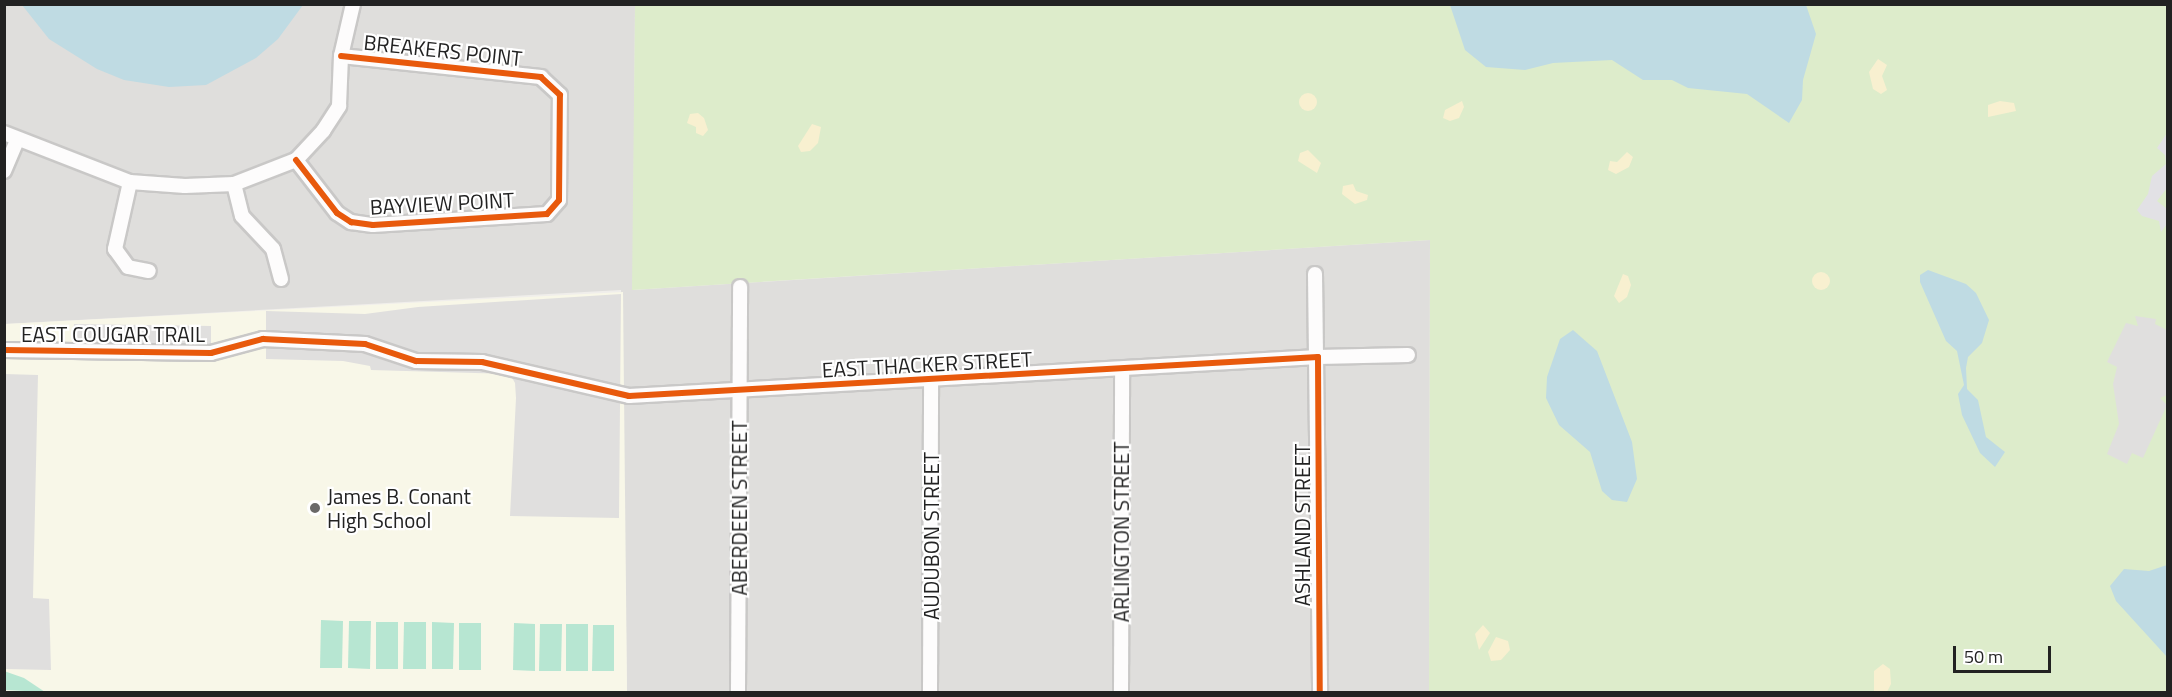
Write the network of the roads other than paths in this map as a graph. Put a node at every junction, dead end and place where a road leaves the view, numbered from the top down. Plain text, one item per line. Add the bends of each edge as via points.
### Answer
1 (353, 4) edge
2 (341, 56) junction
3 (4, 133) edge
4 (17, 140) junction
5 (296, 160) junction
6 (4, 171) edge
7 (130, 182) junction
8 (234, 184) junction
9 (547, 214) joint
10 (149, 271) dead end
11 (1315, 274) dead end
12 (280, 279) dead end
13 (740, 287) dead end
14 (4, 350) edge
15 (1408, 355) dead end
16 (1318, 357) junction
17 (1122, 371) junction
18 (931, 380) junction
19 (610, 391) joint
20 (740, 391) junction
21 (738, 693) edge
22 (930, 693) edge
23 (1121, 693) edge
24 (1320, 693) edge

1 - 2 street
2 - 5 street via 339,106 323,131
2 - 9 street, BREAKERS POINT via 541,77 560,95 559,200
3 - 4 street
4 - 6 street
4 - 7 street
5 - 8 street
5 - 9 street, BAYVIEW POINT via 337,213 351,222 373,225
7 - 8 street
7 - 10 street via 116,249 129,267
8 - 12 street via 242,216 273,249
11 - 16 street, ASHLAND STREET
13 - 20 street, ABERDEEN STREET
14 - 19 street, EAST COUGAR TRAIL via 210,353 263,339 365,344 416,361 482,362
15 - 16 street, EAST THACKER STREET
16 - 17 street, EAST THACKER STREET
16 - 24 street, ASHLAND STREET
17 - 18 street, EAST THACKER STREET
17 - 23 street, ARLINGTON STREET
18 - 20 street, EAST THACKER STREET
18 - 22 street, AUDUBON STREET
19 - 20 street, EAST THACKER STREET via 629,396
20 - 21 street, ABERDEEN STREET

